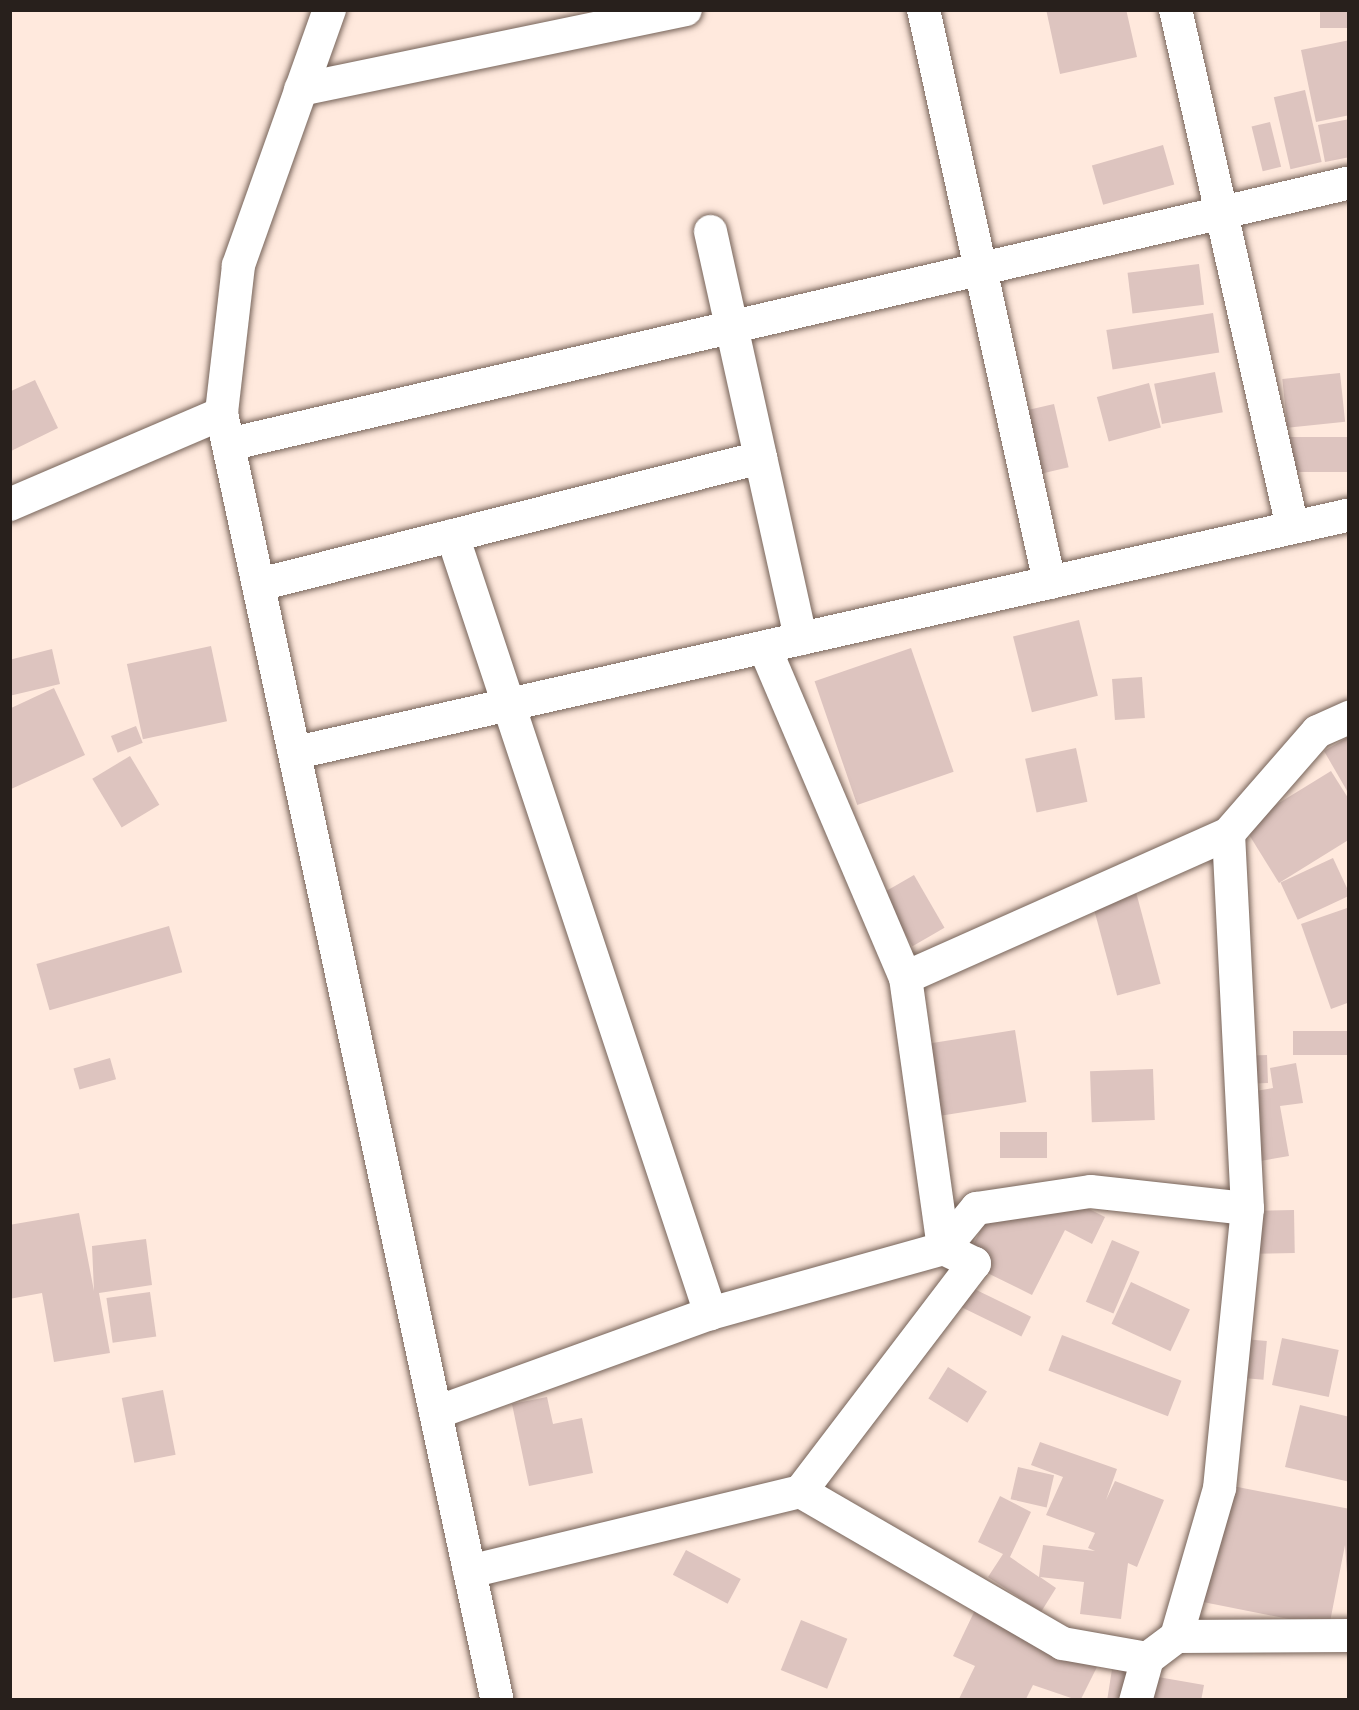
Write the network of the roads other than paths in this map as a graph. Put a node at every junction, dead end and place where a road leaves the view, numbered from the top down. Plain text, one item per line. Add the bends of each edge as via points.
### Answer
1 (328, 9) edge
2 (923, 9) edge
3 (1175, 9) edge
4 (670, 10) edge
5 (301, 89) junction
6 (1350, 182) edge
7 (1221, 212) junction
8 (710, 231) dead end
9 (980, 268) junction
10 (732, 326) junction
11 (225, 429) junction
12 (760, 457) junction
13 (9, 504) edge
14 (1350, 514) edge
15 (1292, 527) junction
16 (452, 535) junction
17 (1049, 582) junction
18 (259, 584) junction
19 (800, 638) junction
20 (764, 646) junction
21 (507, 704) junction
22 (1350, 716) edge
23 (296, 752) junction
24 (1228, 833) junction
25 (905, 977) junction
26 (1247, 1208) junction
27 (943, 1248) junction
28 (710, 1313) junction
29 (436, 1412) junction
30 (800, 1490) junction
31 (469, 1570) junction
32 (1350, 1635) edge
33 (1176, 1636) junction
34 (1148, 1658) junction
35 (496, 1701) edge
36 (1135, 1701) edge

1 - 5 street
2 - 9 street
3 - 7 street
4 - 5 street
5 - 11 street via 238,265
6 - 7 street
7 - 9 street
7 - 15 street
8 - 10 street
9 - 10 street
9 - 17 street
10 - 11 street
10 - 12 street
11 - 13 street
11 - 18 street
12 - 16 street
12 - 19 street
14 - 15 street
15 - 17 street
16 - 18 street
16 - 21 street
17 - 19 street
18 - 23 street
19 - 20 street
20 - 21 street
20 - 25 street
21 - 23 street
21 - 28 street
22 - 24 street via 1316,731
23 - 29 street
24 - 25 street
24 - 26 street
25 - 27 street
26 - 27 street via 1090,1191 976,1208
26 - 33 street via 1219,1488
27 - 28 street
27 - 30 street via 974,1262
28 - 29 street
29 - 31 street
30 - 31 street
30 - 34 street via 1061,1643
31 - 35 street
32 - 33 street
33 - 34 street
34 - 36 street

